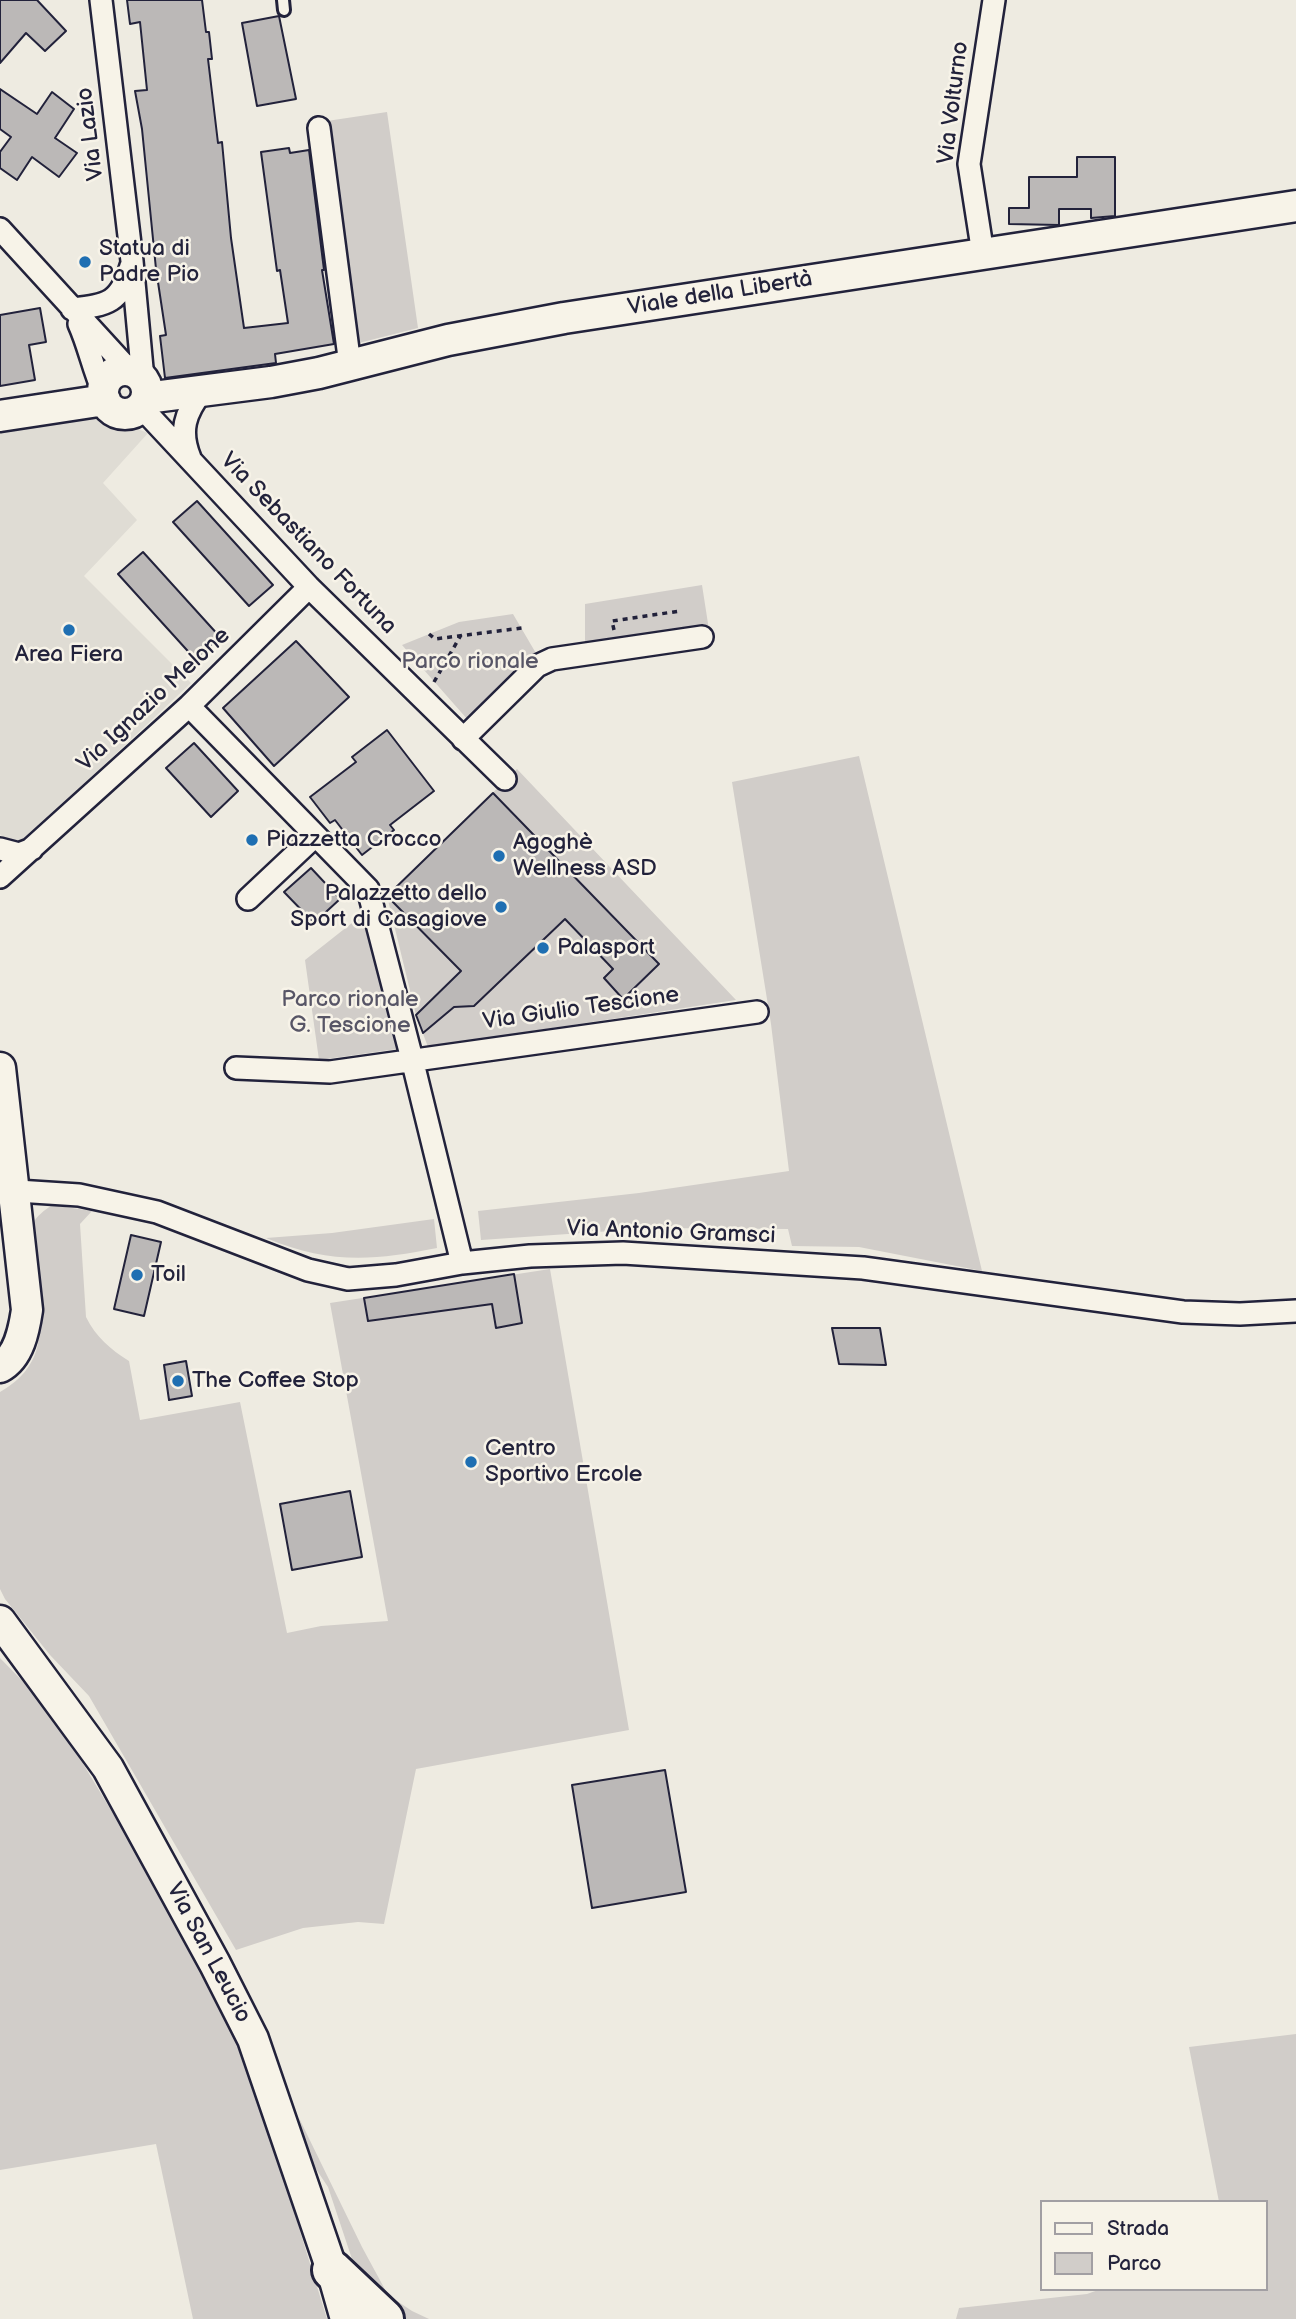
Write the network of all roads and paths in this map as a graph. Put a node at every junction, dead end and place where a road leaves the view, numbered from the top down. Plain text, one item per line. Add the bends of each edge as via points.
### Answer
1 (101, 0) edge
2 (994, 0) edge
3 (319, 128) dead end
4 (1296, 206) edge
5 (0, 229) edge
6 (983, 254) junction
7 (132, 261) junction
8 (72, 309) junction
9 (349, 365) junction
10 (100, 386) junction
11 (140, 389) junction
12 (202, 391) junction
13 (0, 416) edge
14 (193, 463) junction
15 (309, 587) junction
16 (680, 611) dead end
17 (522, 628) dead end
18 (429, 634) dead end
19 (461, 635) junction
20 (702, 637) dead end
21 (617, 649) junction
22 (424, 700) junction
23 (188, 706) junction
24 (463, 739) junction
25 (505, 779) dead end
26 (315, 836) junction
27 (0, 849) edge
28 (32, 849) junction
29 (0, 877) edge
30 (248, 899) dead end
31 (757, 1012) dead end
32 (412, 1059) junction
33 (0, 1068) edge
34 (236, 1068) dead end
35 (7, 1190) edge
36 (462, 1263) junction
37 (1296, 1311) edge
38 (0, 1367) edge
39 (0, 1621) edge
40 (332, 2270) junction
41 (346, 2319) edge
42 (384, 2319) edge

1 - 7 street, Via Lazio
2 - 6 street, Via Volturno via 969,164
3 - 9 street
4 - 6 street, Viale della Libertà
5 - 8 street, Via Sebastiano Fortuna
6 - 9 street, Viale della Libertà via 564,318
7 - 8 street, Via Lazio via 124,287 111,301
7 - 11 street, Via Lazio
8 - 10 street via 89,345
8 - 11 street, Via Sebastiano Fortuna
9 - 12 street, Viale della Libertà
10 - 11 street, Viale della Libertà via 114,373
10 - 11 street, Viale della Libertà via 109,407 128,414
10 - 13 street, Viale della Libertà via 70,406
11 - 12 street, Viale della Libertà
11 - 14 street, Via Sebastiano Fortuna
12 - 14 street, Via Sebastiano Fortuna via 193,402 185,428 184,442
14 - 15 street, Via Sebastiano Fortuna
15 - 22 street, Via Sebastiano Fortuna
15 - 23 street, Via Ignazio Melone
16 - 21 path via 612,621
17 - 19 path
18 - 19 path via 435,639
19 - 22 path
20 - 21 street
21 - 24 street via 552,659 537,666
22 - 24 street, Via Sebastiano Fortuna
23 - 26 street
23 - 28 street, Via Ignazio Melone
24 - 25 street, Via Sebastiano Fortuna
26 - 30 street
26 - 32 street via 368,889
27 - 28 street via 19,854
28 - 29 street, Via Ignazio Melone
31 - 32 street, Via Giulio Tescione
32 - 34 street, Via Giulio Tescione via 330,1072
32 - 36 street
33 - 35 street
35 - 36 street, Via Antonio Gramsci via 79,1195 157,1212 308,1270 348,1279
35 - 38 street via 27,1310 23,1336
36 - 37 street, Via Antonio Gramsci via 623,1253 863,1268 1183,1312
39 - 40 street, Via San Leucio via 108,1768 215,1964 253,2039
40 - 41 street, Via San Leucio
40 - 42 highway

